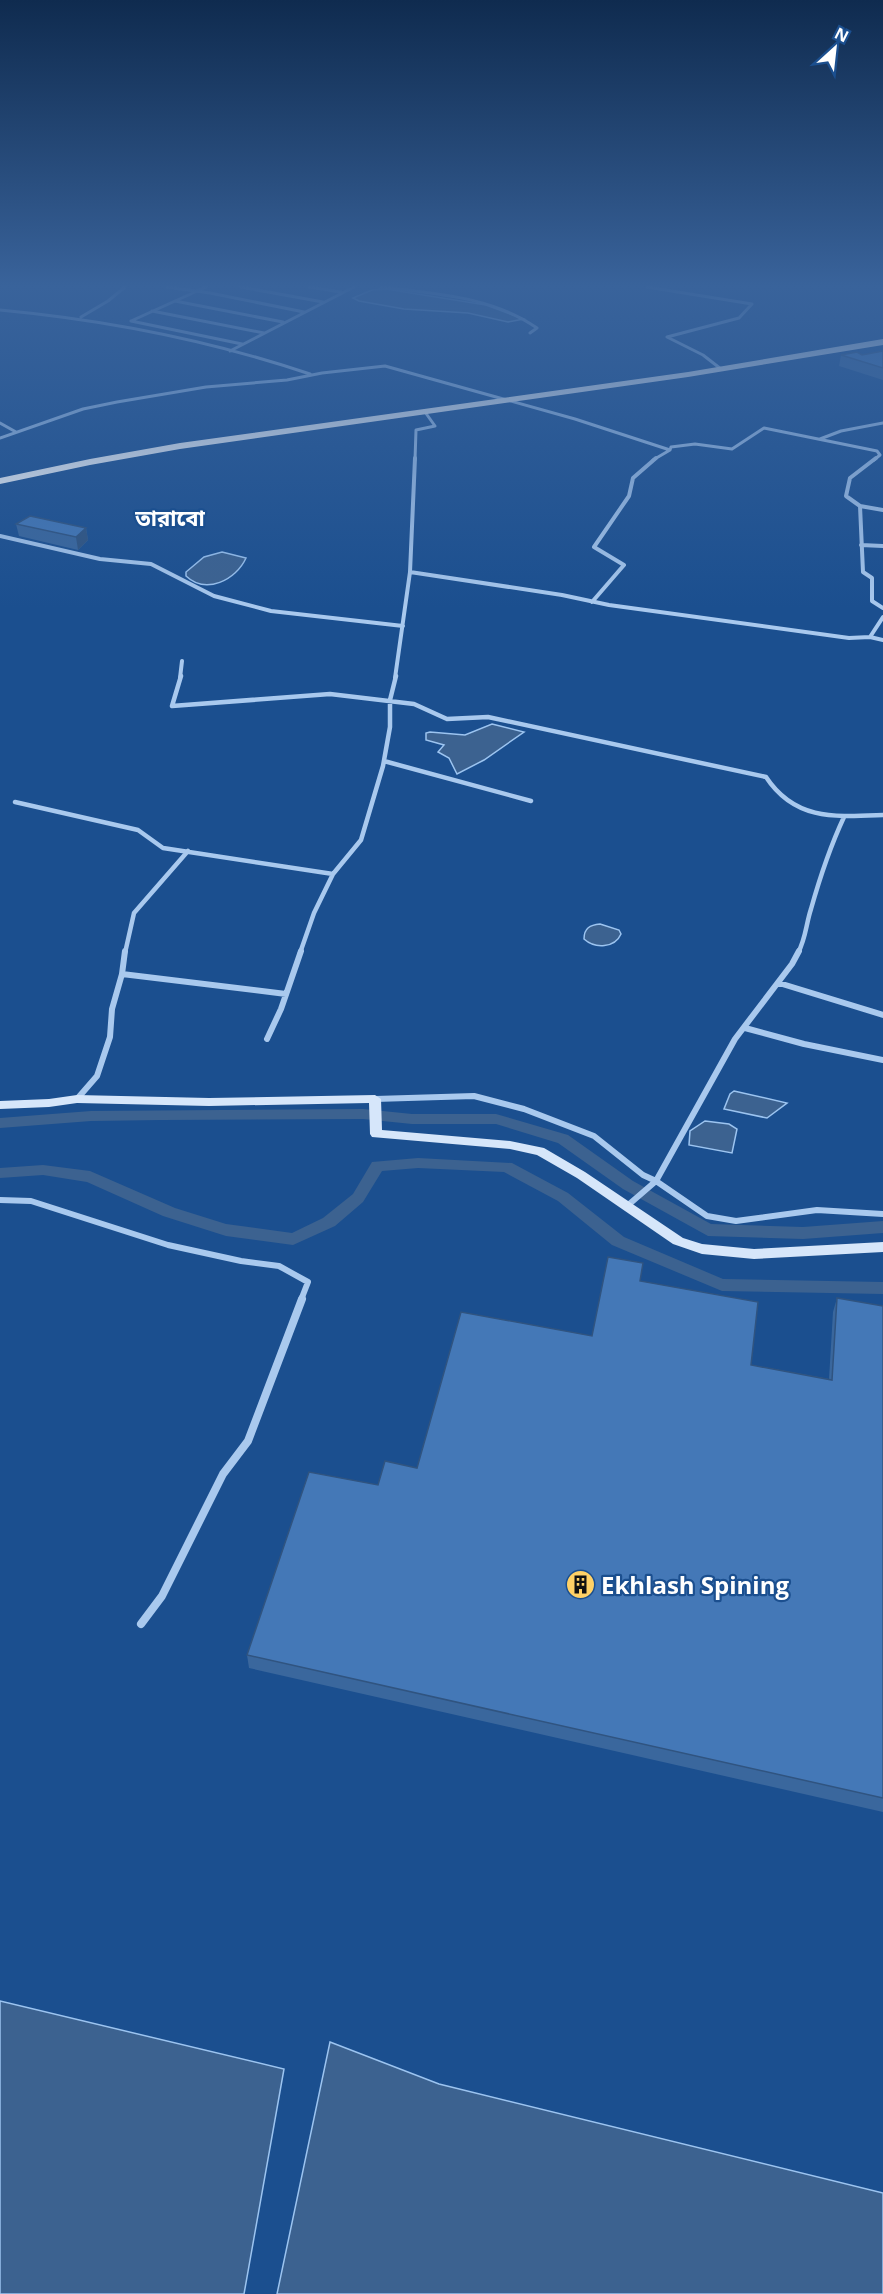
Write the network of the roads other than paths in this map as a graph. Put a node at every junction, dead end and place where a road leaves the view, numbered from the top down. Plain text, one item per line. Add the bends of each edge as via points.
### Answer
1 (164, 394) edge
2 (486, 394) edge
3 (547, 394) edge
4 (506, 400) junction
5 (425, 412) junction
6 (0, 423) edge
7 (883, 423) edge
8 (16, 432) junction
9 (0, 438) edge
10 (818, 440) junction
11 (670, 450) junction
12 (0, 481) edge
13 (860, 506) junction
14 (883, 510) edge
15 (0, 536) edge
16 (861, 545) junction
17 (883, 546) edge
18 (410, 572) junction
19 (592, 602) junction
20 (883, 608) edge
21 (883, 617) edge
22 (403, 626) junction
23 (870, 637) junction
24 (883, 640) edge
25 (182, 661) dead end
26 (390, 700) junction
27 (384, 761) junction
28 (531, 801) dead end
29 (15, 802) dead end
30 (883, 815) edge
31 (844, 817) junction
32 (188, 851) junction
33 (333, 874) junction
34 (122, 974) junction
35 (779, 983) junction
36 (286, 994) junction
37 (883, 1016) edge
38 (745, 1028) junction
39 (267, 1038) dead end
40 (883, 1060) edge
41 (77, 1099) junction
42 (375, 1099) junction
43 (0, 1105) edge
44 (654, 1183) junction
45 (0, 1200) edge
46 (627, 1206) junction
47 (883, 1215) edge
48 (883, 1247) edge
49 (141, 1624) dead end

1 - 8 street via 83,409
2 - 4 street
3 - 4 highway
4 - 5 highway
4 - 11 street
5 - 12 highway via 115,456
5 - 18 street via 435,426 416,430
6 - 8 street
7 - 10 street
8 - 9 street
10 - 11 street via 764,428 732,449 680,444
10 - 13 street via 880,452 880,456 850,478 846,496
11 - 19 street via 633,478 629,496 594,547 624,565
13 - 14 street
13 - 16 street
15 - 22 street via 100,559 151,564 214,596 271,611
16 - 17 street
16 - 20 street via 863,572 872,578 872,601
18 - 19 street
18 - 22 street
19 - 23 street via 849,638
21 - 23 street
22 - 26 street
23 - 24 street
25 - 26 street via 172,706 330,694
26 - 27 street
26 - 31 street via 414,704 447,719 488,717 766,777 781,797 800,808
27 - 28 street
27 - 33 street via 361,840
29 - 32 street via 138,830 163,848
30 - 31 street
31 - 35 street via 828,852 808,918 806,938
32 - 33 street
32 - 34 street via 134,913
33 - 36 street via 314,913
34 - 36 street
34 - 41 street via 112,1009 110,1037 97,1076
35 - 37 street
35 - 38 street
36 - 39 street
38 - 40 street
38 - 44 street via 709,1083
41 - 42 street
41 - 43 street
42 - 44 street via 474,1096 524,1109 594,1136
42 - 46 street via 376,1134 540,1151
44 - 46 street
44 - 47 street via 707,1216 736,1221 817,1210
45 - 49 street via 31,1201 168,1245 279,1266 308,1282 248,1441 223,1474 162,1596
46 - 48 street via 678,1241 702,1249 754,1254

